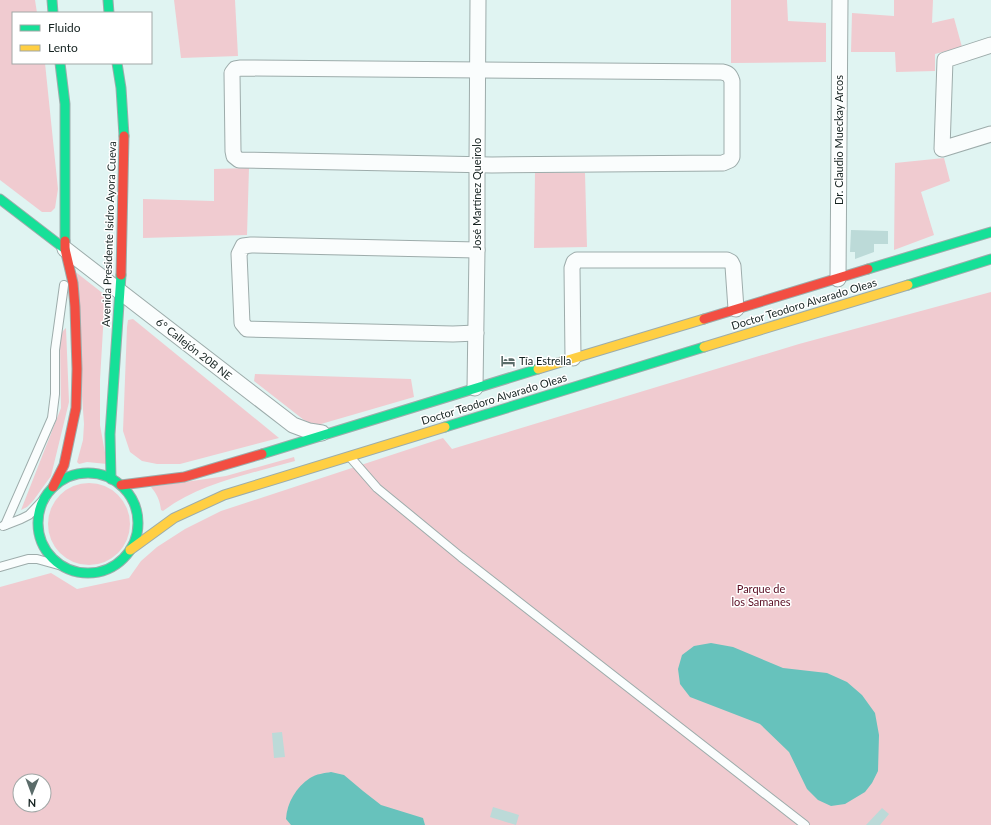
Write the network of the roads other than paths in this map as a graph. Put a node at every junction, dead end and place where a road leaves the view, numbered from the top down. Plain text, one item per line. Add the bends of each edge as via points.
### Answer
1 (52, 0) edge
2 (108, 0) edge
3 (478, 0) edge
4 (840, 0) edge
5 (53, 12) edge
6 (109, 12) edge
7 (991, 45) edge
8 (60, 64) edge
9 (117, 64) edge
10 (477, 71) junction
11 (991, 134) edge
12 (476, 165) junction
13 (0, 199) edge
14 (991, 232) edge
15 (477, 250) junction
16 (65, 253) junction
17 (991, 259) edge
18 (838, 279) junction
19 (121, 292) junction
20 (736, 310) junction
21 (476, 333) junction
22 (573, 358) junction
23 (475, 388) junction
24 (329, 433) junction
25 (350, 457) junction
26 (110, 458) junction
27 (119, 466) dead end
28 (129, 474) dead end
29 (111, 479) junction
30 (148, 481) junction
31 (121, 485) junction
32 (53, 487) junction
33 (45, 498) junction
34 (2, 526) edge
35 (130, 550) junction
36 (62, 566) junction
37 (0, 567) edge
38 (805, 825) edge

1 - 5 main road
2 - 6 main road
3 - 10 street, José Martínez Queirolo
4 - 18 street, Dr. Claudio Mueckay Arcos
7 - 11 street via 945,60 942,149
8 - 16 main road via 65,104
9 - 19 main road, Avenida Presidente Isidro Ayora Cueva via 124,132
10 - 12 street, José Martínez Queirolo
10 - 12 street via 241,68 235,69 232,73 233,152 236,159
10 - 12 street via 728,73 732,81 732,142 730,160 723,163
12 - 15 street, José Martínez Queirolo
13 - 16 main road
14 - 18 main road, Doctor Teodoro Alvarado Oleas
15 - 21 street, José Martínez Queirolo
15 - 21 street via 251,245 243,246 239,254 242,323 247,329
16 - 19 street, 6° Callejón 20B NE
16 - 32 main road via 73,283 75,307 76,408 68,452
16 - 34 lane via 64,292 55,350 53,413
17 - 25 main road, Doctor Teodoro Alvarado Oleas
18 - 20 main road, Doctor Teodoro Alvarado Oleas
19 - 24 street, 6° Callejón 20B NE via 293,425 318,434
19 - 26 main road, Avenida Presidente Isidro Ayora Cueva
20 - 22 main road, Doctor Teodoro Alvarado Oleas
20 - 22 street via 733,266 727,260 577,260 572,268
21 - 23 street, José Martínez Queirolo
22 - 23 main road, Doctor Teodoro Alvarado Oleas
23 - 24 main road, Doctor Teodoro Alvarado Oleas
24 - 30 main road, Doctor Teodoro Alvarado Oleas via 184,477
25 - 35 main road, Doctor Teodoro Alvarado Oleas via 224,495 174,518
25 - 38 lane via 377,488 461,557
26 - 27 main road
26 - 29 main road, Avenida Presidente Isidro Ayora Cueva
28 - 30 main road
29 - 31 main road
29 - 32 main road via 94,474 76,474
30 - 31 main road, Doctor Teodoro Alvarado Oleas
31 - 35 main road via 135,504 138,516 136,540
32 - 33 main road
33 - 34 lane via 29,515
33 - 36 main road via 40,510 39,536 44,548
35 - 36 main road via 116,565 99,572 80,572
36 - 37 lane via 28,559

